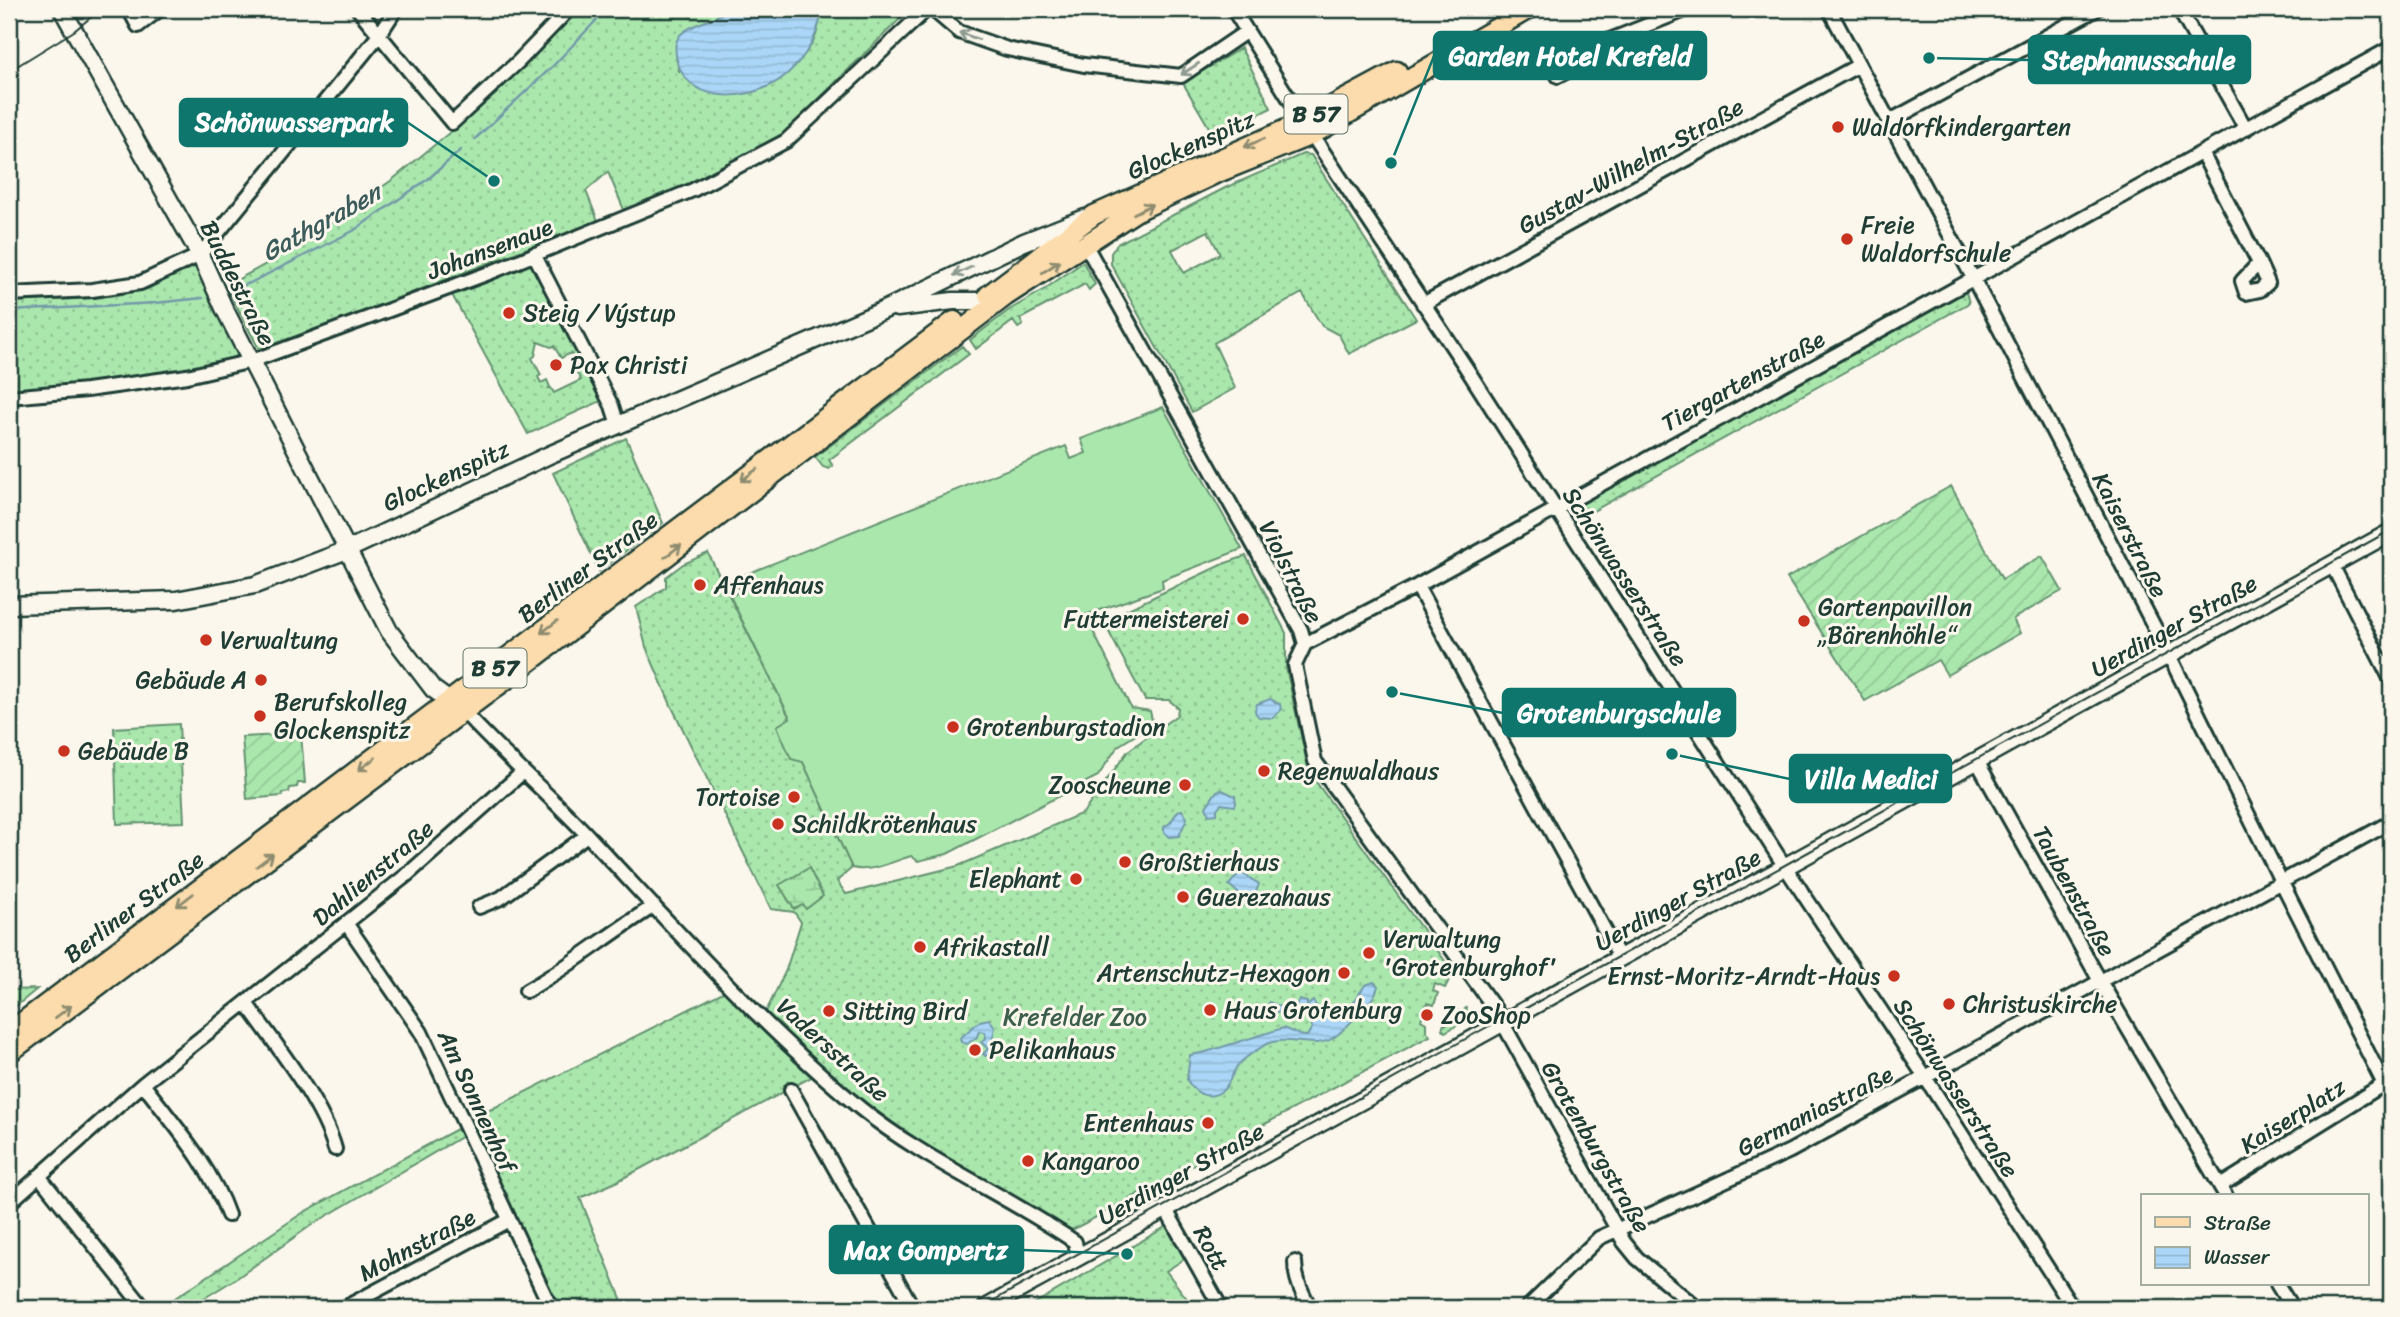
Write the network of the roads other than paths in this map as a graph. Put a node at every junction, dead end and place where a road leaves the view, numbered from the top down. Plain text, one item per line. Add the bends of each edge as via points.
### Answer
1 (129, 9) edge
2 (160, 9) edge
3 (358, 9) edge
4 (396, 9) edge
5 (569, 9) edge
6 (927, 9) edge
7 (932, 9) edge
8 (1233, 9) edge
9 (1510, 9) edge
10 (1529, 9) edge
11 (1688, 9) edge
12 (1829, 9) edge
13 (2097, 9) edge
14 (2179, 9) edge
15 (63, 11) edge
16 (1247, 31) junction
17 (379, 35) junction
18 (2391, 48) edge
19 (1859, 65) junction
20 (1558, 76) dead end
21 (1888, 122) junction
22 (1308, 128) junction
23 (2246, 129) junction
24 (2202, 153) junction
25 (1094, 215) junction
26 (1085, 244) junction
27 (534, 254) junction
28 (200, 256) junction
29 (2259, 263) dead end
30 (1973, 278) junction
31 (9, 294) edge
32 (1006, 296) junction
33 (980, 301) junction
34 (1423, 304) junction
35 (884, 310) junction
36 (252, 361) junction
37 (9, 397) edge
38 (618, 425) junction
39 (1556, 508) junction
40 (2391, 532) edge
41 (347, 550) junction
42 (2332, 565) junction
43 (1417, 586) junction
44 (9, 605) edge
45 (1304, 644) junction
46 (2169, 654) junction
47 (2391, 680) edge
48 (457, 706) junction
49 (1977, 761) junction
50 (523, 772) junction
51 (2391, 822) edge
52 (587, 835) junction
53 (1785, 867) junction
54 (2282, 883) junction
55 (654, 906) junction
56 (479, 907) dead end
57 (346, 923) junction
58 (1620, 958) junction
59 (2100, 981) junction
60 (526, 991) dead end
61 (246, 1003) junction
62 (1503, 1023) junction
63 (9, 1032) edge
64 (9, 1053) edge
65 (1925, 1077) junction
66 (143, 1084) junction
67 (2384, 1084) junction
68 (791, 1090) dead end
69 (2391, 1098) edge
70 (335, 1149) dead end
71 (39, 1176) junction
72 (2223, 1191) edge
73 (9, 1203) edge
74 (1166, 1208) junction
75 (228, 1214) dead end
76 (509, 1220) junction
77 (1616, 1229) junction
78 (1078, 1257) junction
79 (1295, 1262) dead end
80 (2278, 1286) edge
81 (144, 1308) edge
82 (344, 1308) edge
83 (551, 1308) edge
84 (914, 1308) edge
85 (986, 1308) edge
86 (1221, 1308) edge
87 (1310, 1308) edge
88 (1527, 1308) edge
89 (1697, 1308) edge
90 (2073, 1308) edge
91 (2292, 1308) edge

1 - 2 street via 138,26
3 - 17 street
4 - 17 street
5 - 17 street via 452,123
6 - 27 street, Johansenaue via 786,141 693,190
16 -> 7 street via 1181,75 1084,65 1007,49 959,32
8 - 16 street, Schönwasserstraße
9 - 22 main road, Glockenspitz / B 57
10 - 22 main road, Glockenspitz / B 57
11 - 20 street via 1607,41 1594,57
12 - 19 street, Kaiserstraße
13 - 21 street
14 - 23 street
15 - 28 main road, Buddestraße
16 - 22 street, Schönwasserstraße
17 - 28 street
18 - 23 street, Tiergartenstraße
19 - 21 street, Kaiserstraße
19 - 34 street, Gustav-Wilhelm-Straße
21 - 30 street, Kaiserstraße
22 -> 25 main road, Glockenspitz / B 57
26 -> 22 main road, Glockenspitz / B 57 via 1137,211
22 - 34 street, Schönwasserstraße
23 - 24 street, Tiergartenstraße
24 - 29 street
24 - 30 street, Tiergartenstraße
25 - 33 main road, Berliner Straße / B 57
25 -> 35 main road, Glockenspitz via 1024,242
32 -> 26 main road, Berliner Straße / B 57
26 - 45 street, Violstraße via 1263,560
27 - 36 street, Johansenaue
27 - 38 street
28 - 31 street via 140,283
28 - 36 main road, Buddestraße
30 - 39 street, Tiergartenstraße
30 - 46 street, Kaiserstraße
32 - 33 main road, Glockenspitz
48 -> 32 main road, Berliner Straße / B 57
33 - 35 main road, Glockenspitz
33 -> 48 main road, Berliner Straße / B 57
34 - 39 street, Schönwasserstraße
35 - 38 main road, Glockenspitz
36 - 37 street, Johansenaue via 187,376
36 - 41 main road, Buddestraße
38 - 41 main road, Glockenspitz
39 - 43 street, Tiergartenstraße
39 - 53 street, Schönwasserstraße
40 - 42 main road, Uerdinger Straße
41 - 44 main road, Glockenspitz via 255,585 176,600
41 - 48 main road, Vadersstraße via 389,631 433,689
42 - 46 main road, Uerdinger Straße
42 - 47 street
43 - 45 street, Tiergartenstraße
43 - 58 street
45 - 62 street, Violstraße via 1296,665 1315,761
46 - 49 main road, Uerdinger Straße
46 - 54 street, Kaiserstraße
48 - 50 street, Vadersstraße
48 -> 63 main road, Berliner Straße / B 57
64 -> 48 main road, Berliner Straße / B 57
49 - 53 main road, Uerdinger Straße
49 - 59 street, Taubenstraße
50 - 52 street, Vadersstraße
50 - 57 street, Dahlienstraße
51 - 54 street, Germaniastraße
52 - 55 street, Vadersstraße
52 - 56 street via 501,898
53 - 58 main road, Uerdinger Straße
53 - 65 street, Schönwasserstraße
54 - 59 street, Germaniastraße
54 - 67 street, Kaiserstraße
55 - 60 street
55 - 78 street, Vadersstraße via 732,990 860,1108 902,1139 1041,1219 1074,1242
57 - 61 street, Dahlienstraße
57 - 76 street, Am Sonnenhof via 422,1032
58 - 62 main road, Uerdinger Straße
59 - 65 street, Germaniastraße
59 - 72 street, Taubenstraße
61 - 66 street, Dahlienstraße
61 - 70 street via 295,1073 330,1131
62 - 74 main road, Uerdinger Straße
62 - 77 street, Grotenburgstraße
65 - 77 street, Germaniastraße via 1790,1151
65 - 90 street, Schönwasserstraße
66 - 71 street, Dahlienstraße
66 - 75 street via 198,1158
67 - 69 street, Kaiserplatz
67 - 72 street, Kaiserplatz
68 - 84 street
71 - 73 street, Dahlienstraße
71 - 81 street
74 - 78 main road, Uerdinger Straße
74 - 86 street, Rott
76 - 82 street, Mohnstraße
76 - 83 street, Am Sonnenhof
77 - 88 street, Germaniastraße via 1596,1241
77 - 89 street, Grotenburgstraße via 1637,1258
78 - 85 main road, Uerdinger Straße
79 - 87 street via 1298,1287
80 - 91 street

